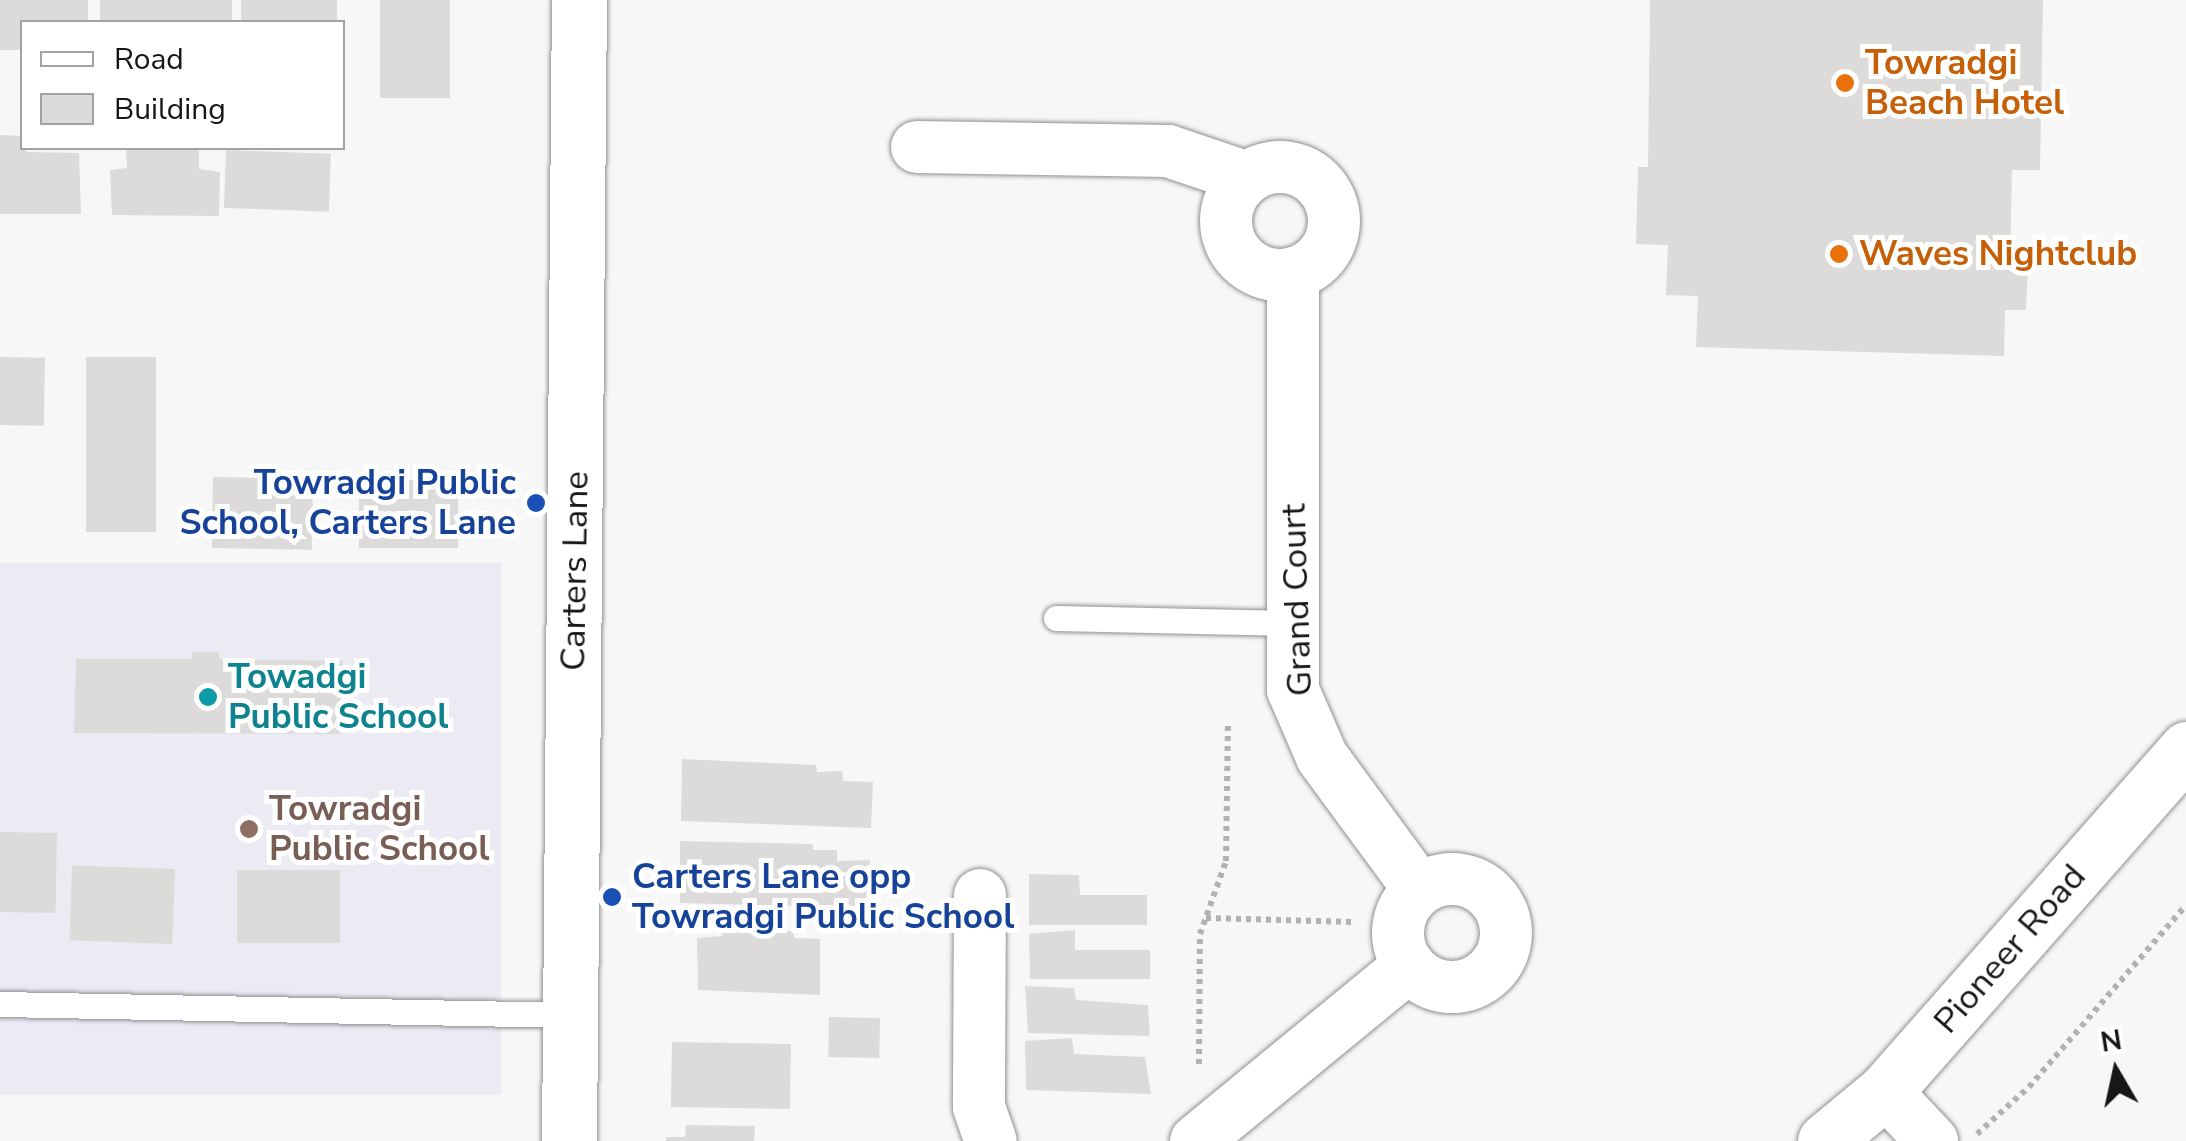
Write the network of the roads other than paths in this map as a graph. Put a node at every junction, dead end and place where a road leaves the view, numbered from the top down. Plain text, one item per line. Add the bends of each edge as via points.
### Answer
1 (580, 0) edge
2 (917, 146) dead end
3 (1248, 178) junction
4 (1293, 273) junction
5 (1056, 618) dead end
6 (1292, 623) junction
7 (2186, 750) edge
8 (1420, 889) junction
9 (980, 896) dead end
10 (1408, 966) junction
11 (0, 1004) edge
12 (572, 1015) junction
13 (1885, 1091) junction
14 (569, 1141) edge
15 (991, 1141) edge
16 (1196, 1141) edge
17 (1825, 1141) edge
18 (1932, 1141) edge

1 - 12 main road, Carters Lane
2 - 3 street via 1168,151
3 - 4 street via 1228,208 1231,245 1257,270
3 - 4 street via 1263,170 1298,170 1313,178 1332,206 1335,224 1322,255
4 - 6 street, Grand Court
5 - 6 lane
6 - 8 street, Grand Court via 1294,690 1309,732
7 - 13 main road, Pioneer Road
8 - 10 street via 1400,917 1397,934
8 - 10 street via 1436,880 1472,882 1500,905 1507,940 1502,958 1476,983 1439,986
9 - 15 street via 979,1107
10 - 16 street
11 - 12 lane
12 - 14 main road, Carters Lane
13 - 17 main road, Pioneer Road
13 - 18 street

